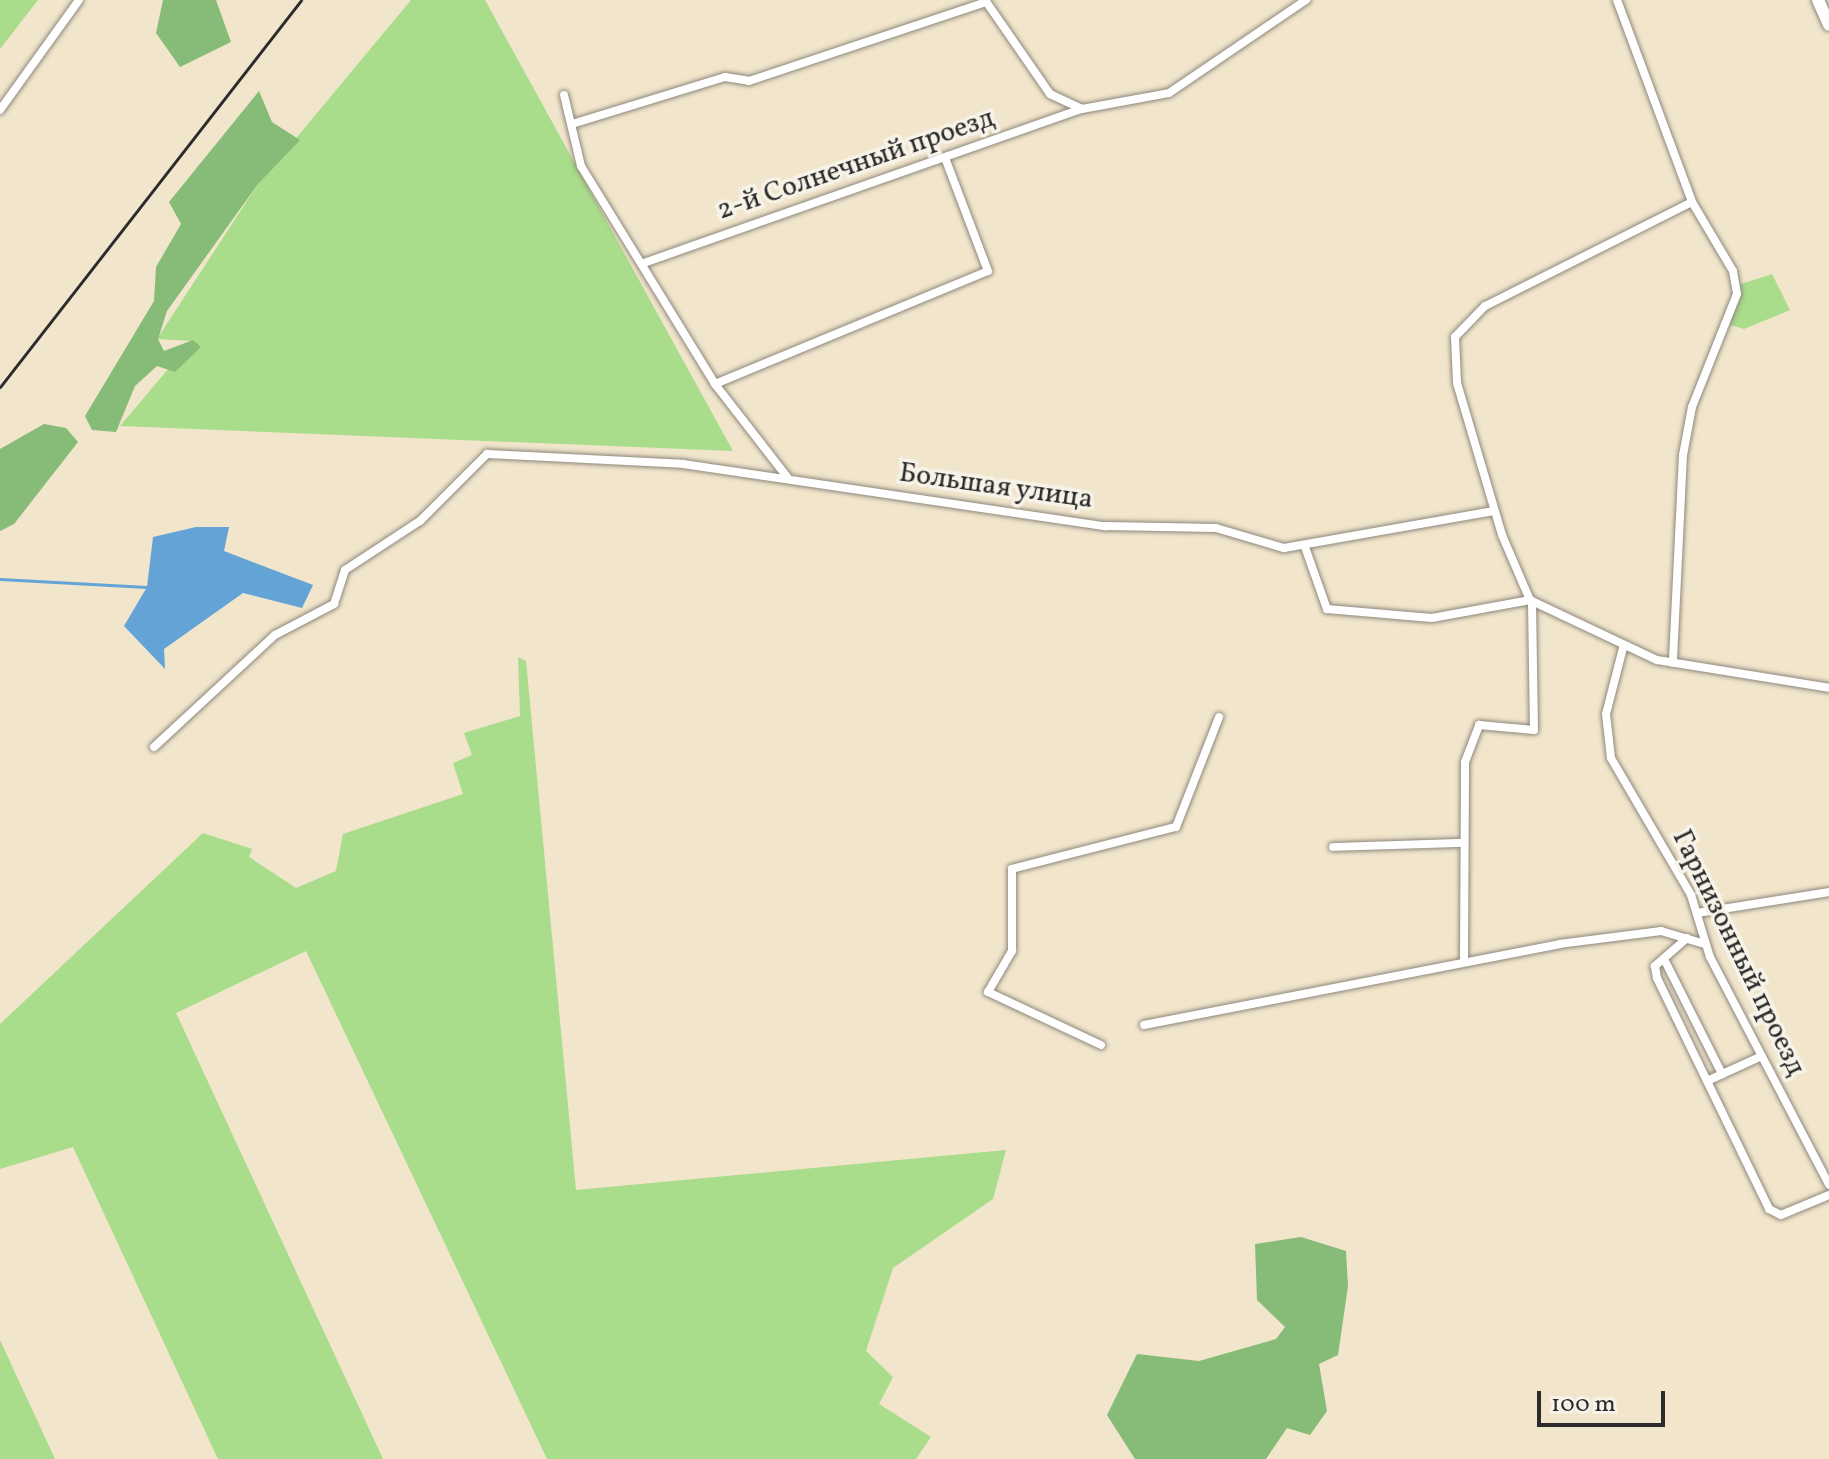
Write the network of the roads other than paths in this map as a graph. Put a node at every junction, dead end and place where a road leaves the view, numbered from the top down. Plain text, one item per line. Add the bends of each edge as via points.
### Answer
1 (79, 0) edge
2 (1306, 0) edge
3 (1617, 0) edge
4 (1818, 0) edge
5 (986, 1) edge
6 (1829, 25) edge
7 (564, 95) dead end
8 (1082, 109) junction
9 (0, 110) edge
10 (572, 124) junction
11 (945, 158) junction
12 (1692, 202) junction
13 (644, 263) junction
14 (715, 384) junction
15 (788, 478) junction
16 (1494, 511) junction
17 (1305, 547) junction
18 (1531, 600) junction
19 (1623, 648) junction
20 (1673, 663) junction
21 (1829, 688) edge
22 (1219, 717) dead end
23 (154, 747) dead end
24 (1461, 843) junction
25 (1333, 847) dead end
26 (1829, 892) edge
27 (1697, 913) junction
28 (1687, 938) junction
29 (1705, 944) junction
30 (1464, 960) junction
31 (1665, 961) junction
32 (1144, 1025) dead end
33 (1101, 1045) dead end
34 (1762, 1056) junction
35 (1722, 1074) junction
36 (1707, 1081) junction
37 (1829, 1185) edge
38 (1829, 1195) edge

1 - 9 street
2 - 8 street, 2-й Солнечный проезд via 1169,93
3 - 12 street
4 - 6 main road
5 - 8 street via 1050,94
5 - 10 street via 749,81 725,77
7 - 10 street
8 - 11 street, 2-й Солнечный проезд
10 - 13 street via 581,166
11 - 13 street, 2-й Солнечный проезд
11 - 14 street via 988,271
12 - 16 street via 1464,322 1452,360
12 - 20 street via 1733,271 1737,294 1692,407 1683,455
13 - 14 street
14 - 15 street
15 - 17 street, Большая улица via 1105,526 1216,528
15 - 23 street, Большая улица via 683,464 487,454 420,521 345,570 334,604 275,635
16 - 17 street, Большая улица
16 - 18 street
17 - 18 street via 1327,609 1432,618
18 - 19 street
18 - 24 street via 1534,730 1479,725 1465,762
19 - 20 street
19 - 27 street, Гарнизонный проезд via 1606,714 1611,758
20 - 21 street
22 - 33 street via 1176,827 1012,869 1012,951 988,992
24 - 25 street
24 - 30 street
26 - 27 street
27 - 29 street, Гарнизонный проезд
28 - 29 street
28 - 30 street via 1661,931
28 - 31 street
29 - 34 street, Гарнизонный проезд
30 - 32 street
31 - 35 street
31 - 36 street via 1655,966 1657,978
34 - 35 street
34 - 37 street, Гарнизонный проезд
35 - 36 street
36 - 38 street via 1772,1213

